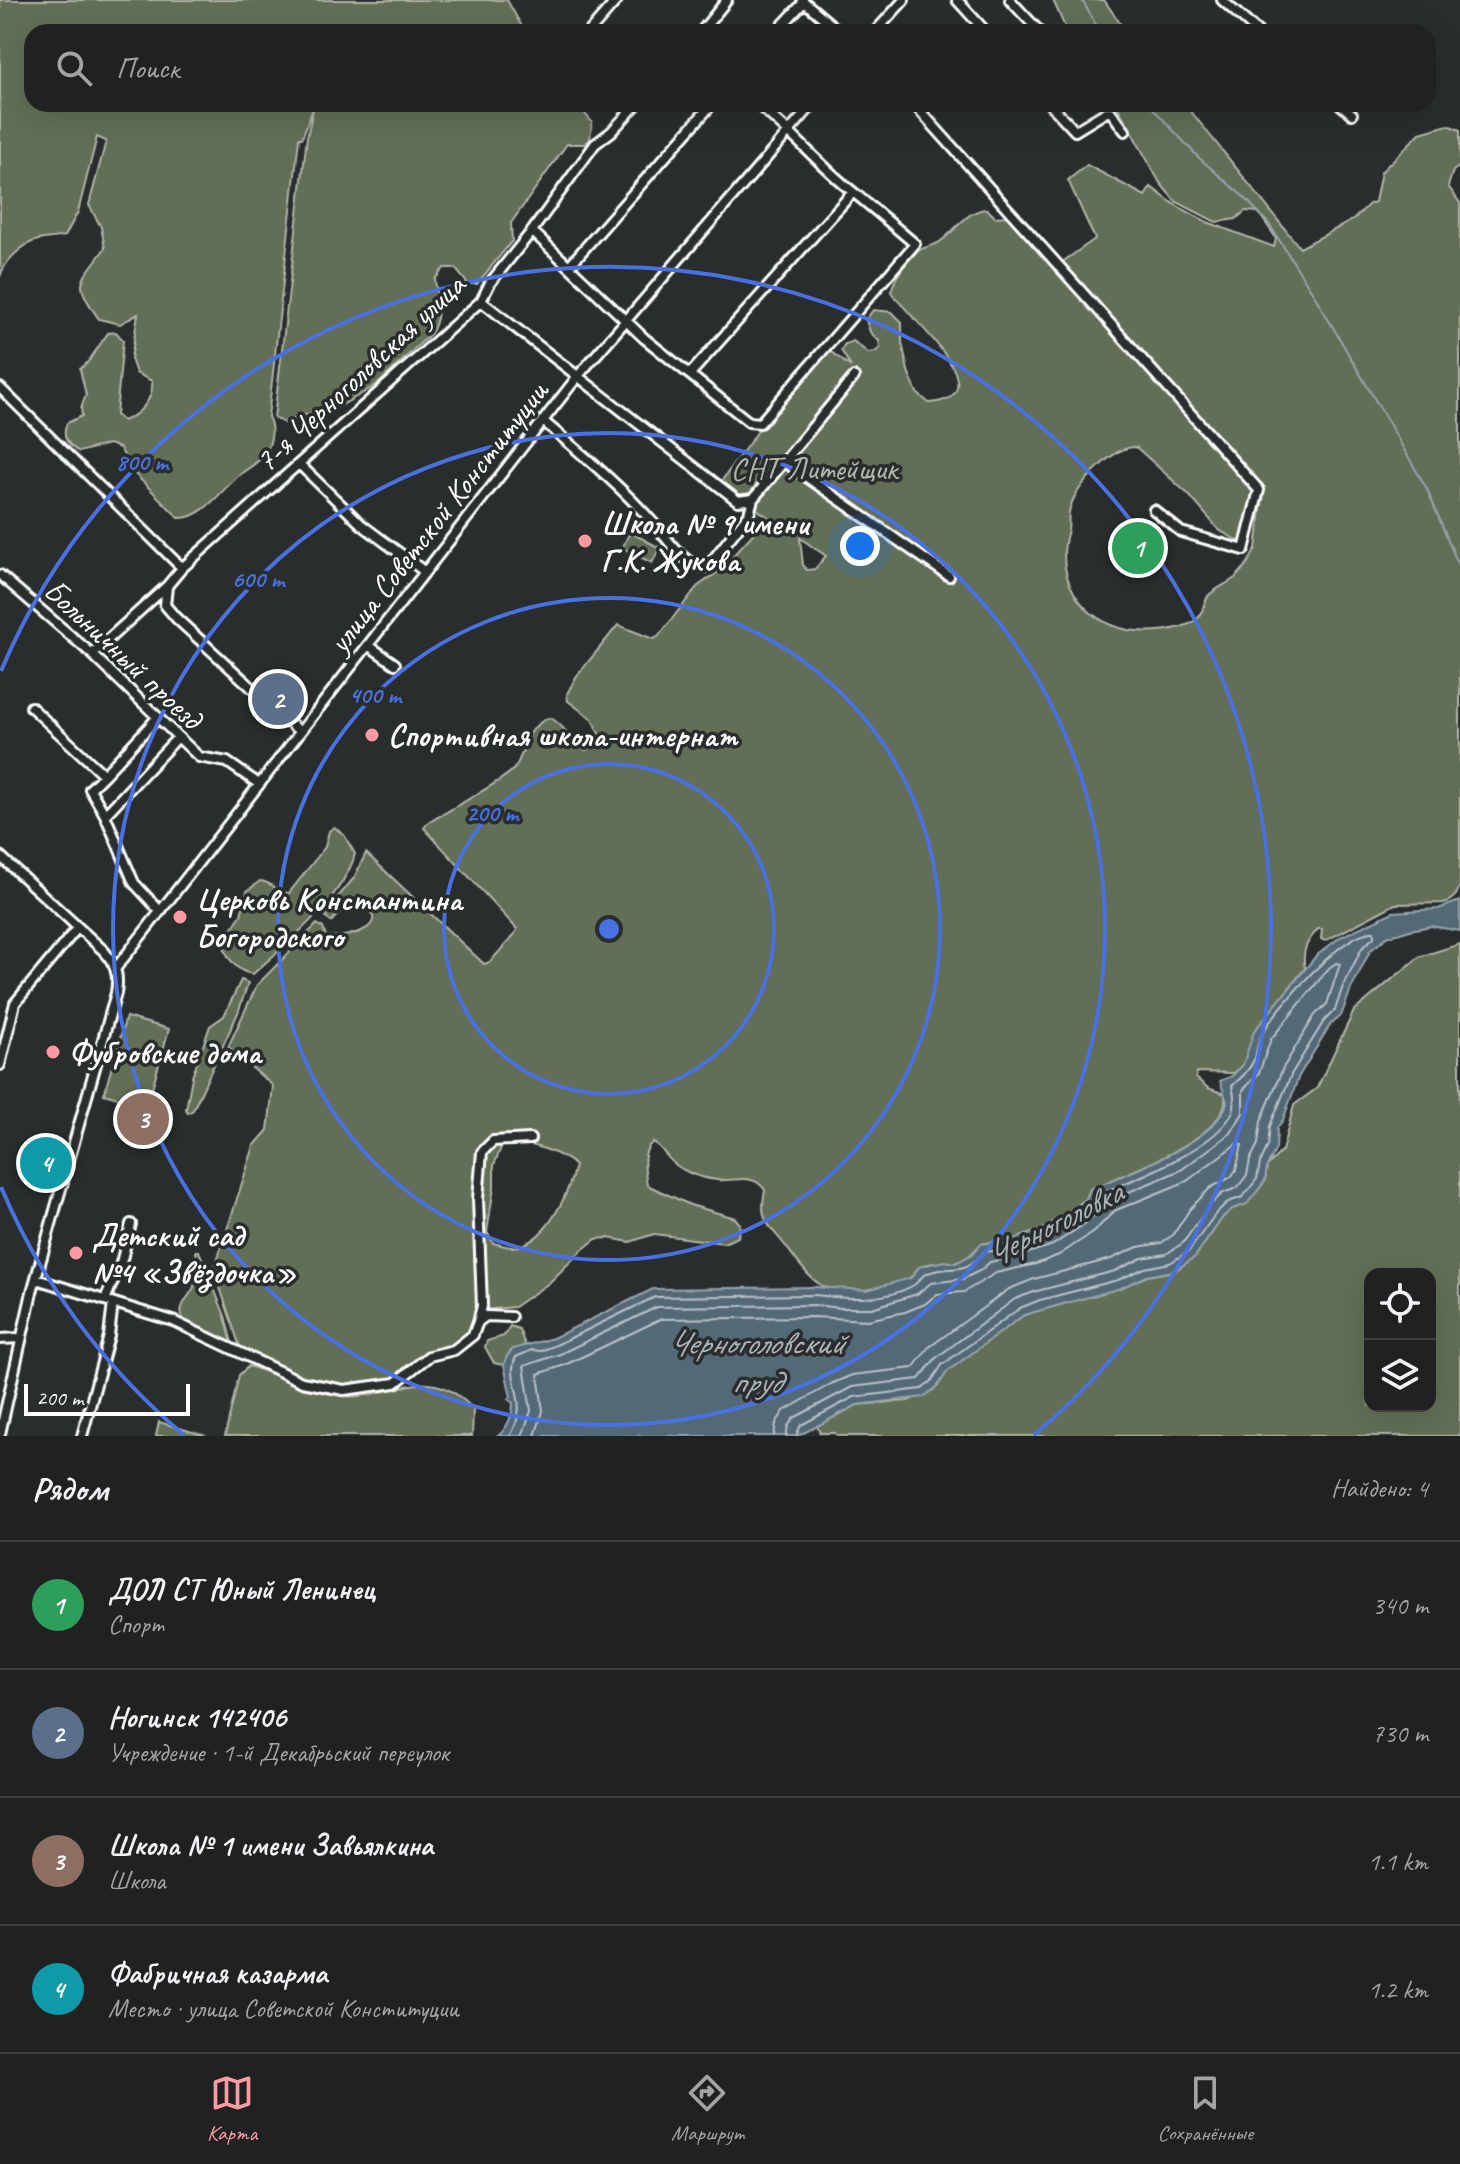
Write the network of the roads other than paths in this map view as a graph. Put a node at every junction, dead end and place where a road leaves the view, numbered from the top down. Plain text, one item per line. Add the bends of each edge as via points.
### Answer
1 (617, 0) edge
2 (727, 0) edge
3 (904, 0) edge
4 (957, 0) edge
5 (1010, 0) edge
6 (1222, 0) edge
7 (803, 1) edge
8 (596, 24) edge
9 (708, 24) edge
10 (783, 24) edge
11 (830, 24) edge
12 (882, 24) edge
13 (979, 24) edge
14 (1032, 24) edge
15 (1249, 24) edge
16 (630, 112) edge
17 (705, 112) edge
18 (767, 112) edge
19 (806, 112) edge
20 (922, 112) edge
21 (1057, 112) edge
22 (1106, 112) edge
23 (1111, 112) edge
24 (1350, 112) edge
25 (1352, 114) dead end
26 (790, 131) junction
27 (1125, 131) dead end
28 (853, 192) junction
29 (532, 231) junction
30 (569, 266) junction
31 (481, 301) junction
32 (626, 320) junction
33 (690, 374) junction
34 (578, 376) junction
35 (854, 377) dead end
36 (0, 388) edge
37 (543, 421) junction
38 (785, 462) junction
39 (299, 464) junction
40 (753, 499) junction
41 (1154, 510) dead end
42 (182, 568) junction
43 (425, 572) junction
44 (0, 575) edge
45 (949, 576) dead end
46 (167, 586) junction
47 (368, 645) junction
48 (92, 654) junction
49 (395, 664) dead end
50 (31, 707) dead end
51 (158, 717) junction
52 (300, 732) junction
53 (178, 737) junction
54 (104, 775) junction
55 (259, 784) junction
56 (105, 815) junction
57 (0, 856) edge
58 (160, 911) junction
59 (78, 927) junction
60 (116, 968) junction
61 (0, 1065) edge
62 (530, 1139) dead end
63 (131, 1224) dead end
64 (36, 1279) junction
65 (109, 1301) junction
66 (511, 1317) dead end
67 (478, 1322) junction
68 (21, 1338) junction
69 (0, 1339) edge
70 (0, 1434) edge
71 (82, 1436) edge

1 - 8 street
2 - 9 street
3 - 12 street
4 - 13 street
5 - 14 street
6 - 15 street
7 - 10 street
7 - 11 street
16 - 29 street, 7-я Черноголовская улица via 595,144
17 - 30 street
18 - 26 street
19 - 26 street, улица Советской Конституции
20 - 41 street via 993,185 1259,490 1244,550 1181,532
21 - 22 street via 1075,131
23 - 27 street
24 - 25 street
26 - 28 street
26 - 32 street, улица Советской Конституции
28 - 33 street
28 - 33 street via 915,244 760,423 753,425
29 - 30 street
29 - 31 street, 7-я Черноголовская улица
30 - 32 street
31 - 34 street
31 - 39 street, 7-я Черноголовская улица
32 - 33 street
32 - 34 street, улица Советской Конституции
34 - 37 street, улица Советской Конституции
34 - 40 street via 738,501
35 - 38 street
36 - 42 street
37 - 40 street via 604,472 671,545 700,568 711,565 749,514
37 - 43 street, улица Советской Конституции
38 - 40 street
38 - 45 street
39 - 42 street, 7-я Черноголовская улица
39 - 43 street via 362,525
42 - 46 street, 7-я Черноголовская улица
43 - 47 street, улица Советской Конституции
44 - 48 street, Больничный проезд
46 - 48 street, 7-я Черноголовская улица
46 - 52 street via 165,605 176,618
47 - 49 street
47 - 52 street, улица Советской Конституции
48 - 51 street, Больничный проезд
50 - 54 street
51 - 53 street, Больничный проезд
51 - 54 street
52 - 55 street, улица Советской Конституции
53 - 55 street, Больничный проезд via 199,757 227,762
53 - 56 street
54 - 56 street via 90,789
55 - 58 street, улица Советской Конституции
56 - 58 street via 134,883
57 - 59 street
58 - 60 street, улица Советской Конституции
59 - 60 street
59 - 61 street via 15,1003
60 - 64 street via 116,993
62 - 67 street via 493,1141 482,1152
63 - 65 street
64 - 65 street
64 - 68 street
65 - 67 street via 173,1321 302,1382 344,1390 395,1383 429,1356 454,1350 473,1335
65 - 71 street via 109,1336
66 - 67 street via 486,1316
68 - 69 street
68 - 70 street

